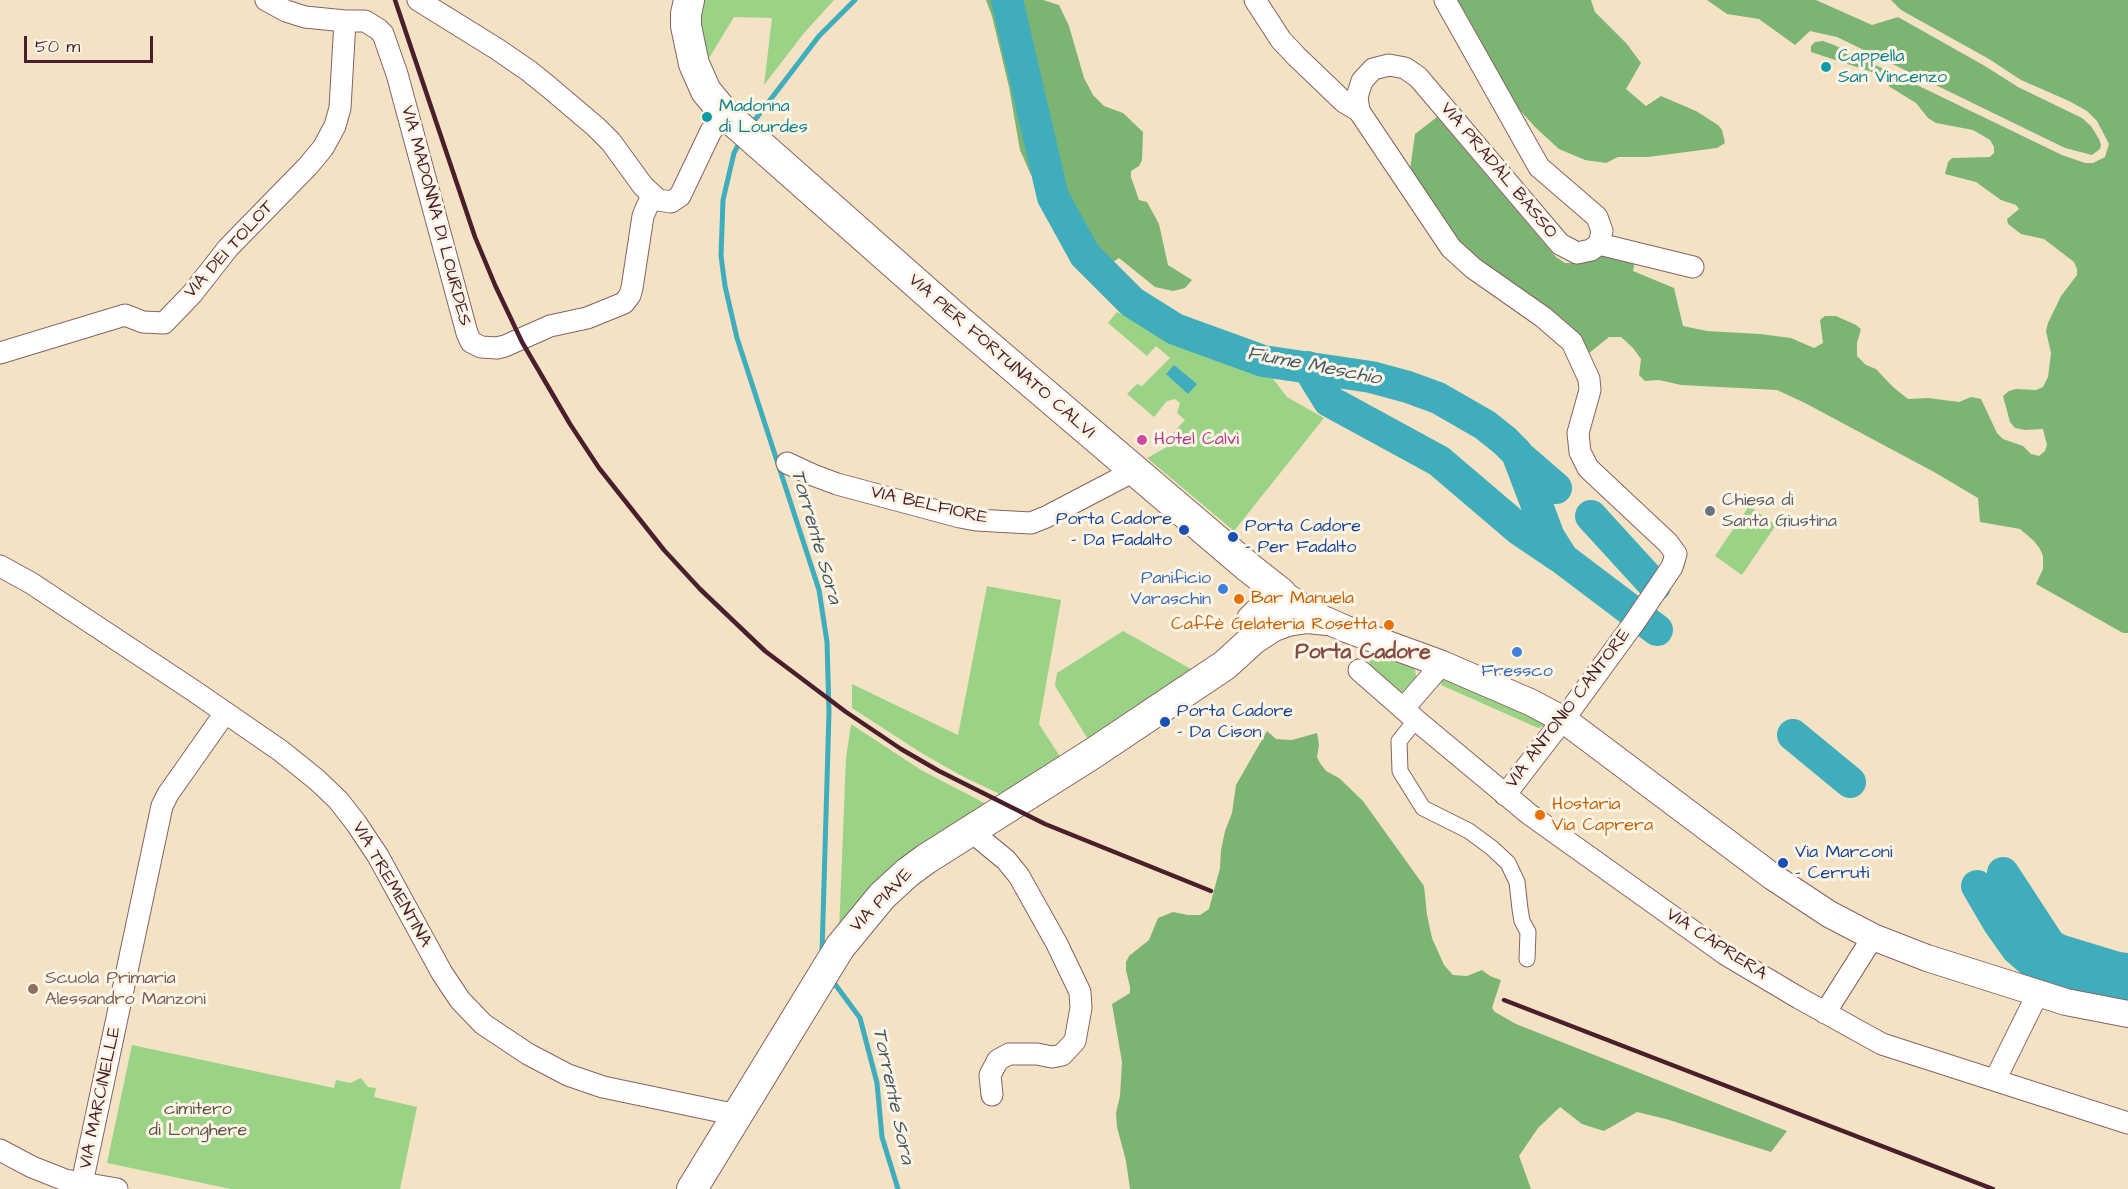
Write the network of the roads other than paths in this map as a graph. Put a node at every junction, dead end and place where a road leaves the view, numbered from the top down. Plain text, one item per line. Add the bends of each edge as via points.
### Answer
1 (266, 0) edge
2 (418, 0) edge
3 (689, 0) edge
4 (1256, 0) edge
5 (1445, 0) edge
6 (345, 21) junction
7 (1359, 111) junction
8 (729, 118) junction
9 (652, 195) junction
10 (1599, 244) junction
11 (1693, 267) dead end
12 (0, 353) edge
13 (787, 463) dead end
14 (1134, 471) junction
15 (0, 566) edge
16 (1248, 567) junction
17 (1281, 593) junction
18 (1333, 623) junction
19 (1249, 632) junction
20 (1442, 664) junction
21 (1359, 670) dead end
22 (225, 713) junction
23 (1409, 715) junction
24 (1563, 720) junction
25 (1505, 795) junction
26 (972, 832) junction
27 (1873, 937) junction
28 (1527, 959) dead end
29 (2038, 993) junction
30 (1825, 1013) junction
31 (2128, 1014) edge
32 (1995, 1080) junction
33 (992, 1095) dead end
34 (737, 1115) junction
35 (2128, 1123) edge
36 (0, 1150) edge
37 (82, 1183) junction
38 (117, 1189) edge
39 (692, 1189) edge

1 - 6 street, VIA MADONNA DI LOURDES via 305,17
2 - 9 street via 529,71 573,107 610,141
3 - 8 main road, VIA PIER FORTUNATO CALVI via 686,26 694,64 706,91
4 - 7 street via 1296,56 1344,102
5 - 10 street, VIA PRADÀL BASSO via 1539,168 1597,217 1602,231
6 - 9 street, VIA MADONNA DI LOURDES via 365,21 383,34 471,342 497,348 550,326 587,318 624,303 632,288 643,216
6 - 12 street, VIA DEI TOLOT via 340,108 323,147 164,323 143,322 125,315
7 - 10 street, VIA PRADÀL BASSO via 1357,97 1362,81 1373,69 1389,65 1405,68 1418,77 1560,244 1577,253
7 - 24 street, VIA ANTONIO CANTORE via 1451,248 1572,342 1590,390 1578,433 1580,452 1588,468 1676,554 1672,567
8 - 9 street via 711,131 680,196 665,202
8 - 14 main road, VIA PIER FORTUNATO CALVI
10 - 11 street
13 - 14 street, VIA BELFIORE via 837,484 960,517 1030,523
14 - 16 main road, VIA PIER FORTUNATO CALVI
15 - 22 street, VIA TREMENTINA
16 - 17 main road, VIA PIER FORTUNATO CALVI
16 - 19 main road via 1259,594
17 - 18 street
17 - 19 main road, VIA PIAVE via 1275,612
18 - 19 street via 1288,622
18 - 20 street
19 - 26 main road, VIA PIAVE via 1194,684
20 - 23 street
20 - 24 street
21 - 23 street, VIA CAPRERA
22 - 34 street, VIA TREMENTINA via 281,751 338,800 378,856 428,950 460,1000 483,1024 528,1054 603,1088
22 - 37 street, VIA MARCINELLE via 162,806
23 - 25 street, VIA CAPRERA
23 - 28 street via 1399,741 1400,771 1423,808 1469,831 1508,864 1517,882 1522,921 1528,932
24 - 25 street, VIA ANTONIO CANTORE
24 - 27 street via 1801,897
25 - 30 street, VIA CAPRERA via 1725,954
26 - 33 street via 1019,876 1057,944 1081,1000 1075,1041 1062,1054 1052,1057 1009,1054 998,1060 990,1075
26 - 34 main road, VIA PIAVE via 907,873 869,910 840,947
27 - 29 street
27 - 30 street
29 - 31 street
29 - 32 street
30 - 32 street, VIA CAPRERA via 1882,1044
32 - 35 street, VIA CAPRERA
34 - 39 main road, VIA PIAVE
36 - 37 street via 49,1174
37 - 38 street

